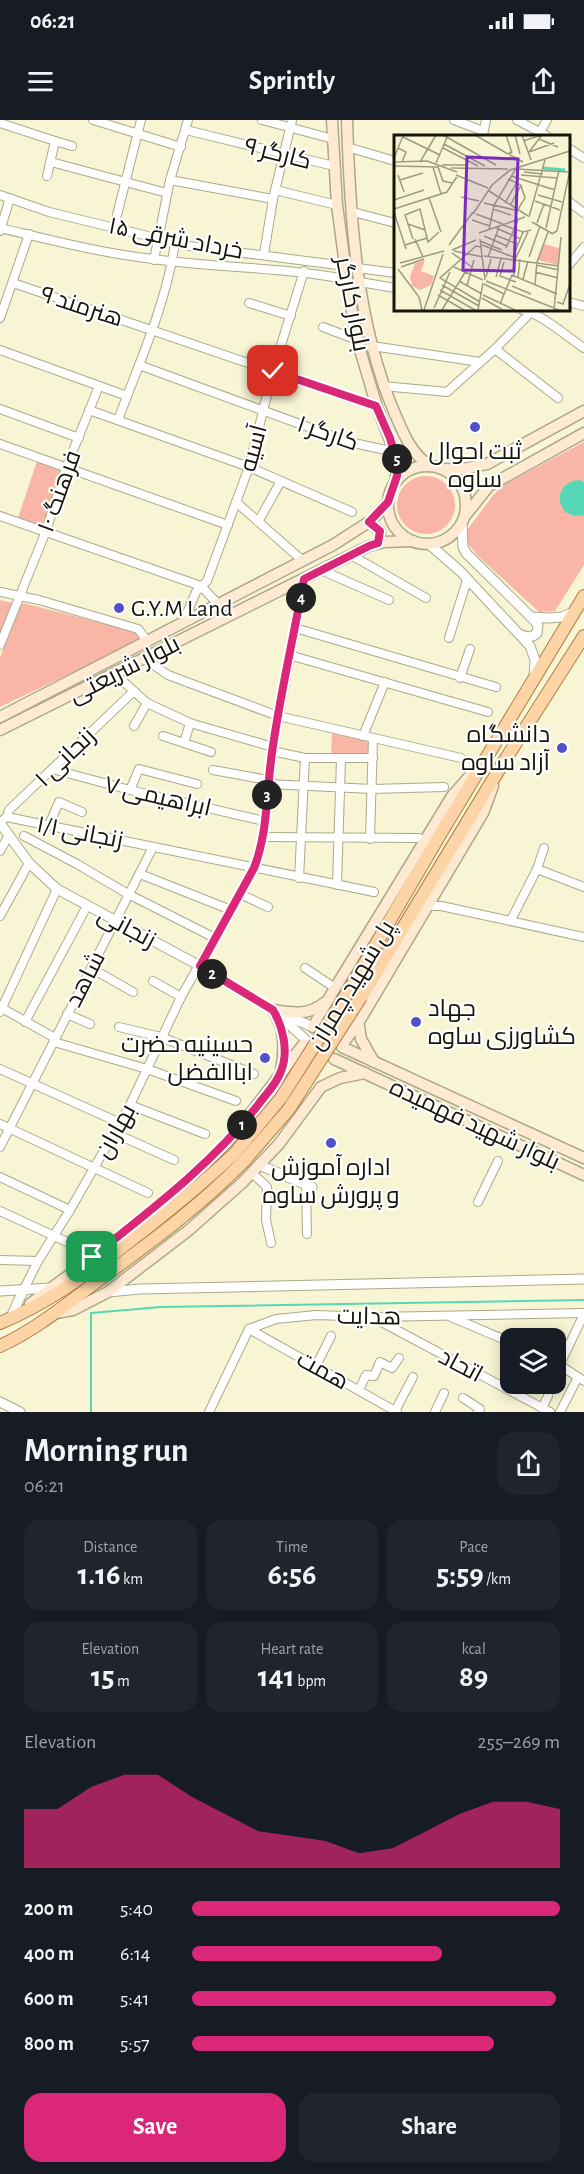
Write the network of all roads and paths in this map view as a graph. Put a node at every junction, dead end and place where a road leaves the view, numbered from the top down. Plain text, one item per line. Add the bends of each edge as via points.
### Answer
1 (93, 120) edge
2 (141, 120) edge
3 (188, 120) edge
4 (262, 120) edge
5 (332, 120) edge
6 (347, 120) edge
7 (454, 120) edge
8 (486, 120) edge
9 (517, 120) edge
10 (546, 120) edge
11 (0, 123) edge
12 (291, 124) edge
13 (186, 130) junction
14 (138, 133) junction
15 (483, 134) edge
16 (544, 134) edge
17 (333, 139) junction
18 (55, 141) junction
19 (72, 146) dead end
20 (181, 147) junction
21 (347, 147) junction
22 (569, 149) edge
23 (284, 154) junction
24 (584, 158) edge
25 (51, 162) junction
26 (394, 162) edge
27 (334, 166) junction
28 (47, 176) dead end
29 (170, 180) junction
30 (125, 182) junction
31 (167, 193) junction
32 (0, 195) edge
33 (274, 195) junction
34 (10, 198) junction
35 (569, 202) edge
36 (337, 206) junction
37 (353, 212) junction
38 (584, 213) edge
39 (394, 223) edge
40 (114, 227) junction
41 (1, 229) edge
42 (29, 234) junction
43 (159, 239) junction
44 (175, 243) junction
45 (584, 247) edge
46 (264, 254) junction
47 (154, 260) junction
48 (172, 261) junction
49 (569, 264) edge
50 (345, 266) junction
51 (358, 268) junction
52 (304, 271) junction
53 (394, 273) edge
54 (346, 279) junction
55 (360, 282) junction
56 (13, 283) junction
57 (394, 288) edge
58 (569, 302) edge
59 (249, 303) dead end
60 (584, 306) edge
61 (533, 310) edge
62 (291, 316) junction
63 (0, 318) edge
64 (323, 327) dead end
65 (152, 329) junction
66 (357, 340) junction
67 (372, 346) junction
68 (584, 348) edge
69 (495, 349) junction
70 (0, 350) edge
71 (480, 362) junction
72 (139, 365) junction
73 (273, 371) junction
74 (99, 386) junction
75 (383, 386) junction
76 (127, 396) junction
77 (558, 398) dead end
78 (376, 406) junction
79 (0, 409) edge
80 (263, 409) junction
81 (89, 410) junction
82 (584, 411) edge
83 (117, 420) junction
84 (584, 434) edge
85 (79, 438) junction
86 (4, 445) edge
87 (412, 449) junction
88 (395, 453) junction
89 (249, 467) junction
90 (435, 467) junction
91 (66, 468) junction
92 (281, 481) junction
93 (395, 482) junction
94 (236, 502) junction
95 (388, 502) junction
96 (352, 512) dead end
97 (0, 516) edge
98 (463, 521) junction
99 (258, 522) junction
100 (369, 522) junction
101 (228, 525) junction
102 (46, 531) junction
103 (413, 541) junction
104 (378, 543) junction
105 (429, 544) junction
106 (351, 555) junction
107 (303, 561) junction
108 (474, 561) junction
109 (321, 570) junction
110 (460, 572) junction
111 (304, 579) junction
112 (467, 580) junction
113 (201, 586) junction
114 (284, 589) junction
115 (0, 592) edge
116 (19, 596) junction
117 (584, 597) edge
118 (426, 598) dead end
119 (389, 600) dead end
120 (300, 601) junction
121 (218, 604) junction
122 (576, 611) junction
123 (531, 617) junction
124 (182, 624) junction
125 (296, 628) junction
126 (521, 634) junction
127 (584, 636) edge
128 (449, 638) dead end
129 (148, 642) junction
130 (0, 645) edge
131 (470, 649) dead end
132 (290, 655) junction
133 (145, 659) junction
134 (114, 674) junction
135 (460, 678) junction
136 (534, 678) junction
137 (385, 682) junction
138 (496, 687) dead end
139 (133, 692) junction
140 (147, 703) junction
141 (488, 712) dead end
142 (278, 716) junction
143 (0, 717) edge
144 (190, 723) junction
145 (134, 726) dead end
146 (0, 730) edge
147 (163, 735) dead end
148 (363, 736) junction
149 (374, 738) junction
150 (184, 743) junction
151 (272, 749) junction
152 (211, 752) dead end
153 (487, 756) junction
154 (306, 758) junction
155 (373, 758) junction
156 (460, 758) dead end
157 (341, 759) junction
158 (500, 768) junction
159 (52, 769) junction
160 (213, 770) dead end
161 (268, 782) junction
162 (198, 784) dead end
163 (304, 786) junction
164 (340, 787) junction
165 (444, 788) dead end
166 (372, 789) junction
167 (130, 790) junction
168 (82, 812) dead end
169 (2, 820) edge
170 (264, 821) junction
171 (49, 825) junction
172 (9, 835) junction
173 (24, 836) dead end
174 (302, 836) junction
175 (263, 837) junction
176 (337, 837) junction
177 (419, 838) dead end
178 (370, 839) junction
179 (153, 847) junction
180 (544, 848) dead end
181 (0, 850) edge
182 (29, 863) junction
183 (254, 868) junction
184 (537, 869) junction
185 (140, 874) junction
186 (299, 878) junction
187 (336, 885) junction
188 (584, 886) edge
189 (57, 889) junction
190 (374, 892) dead end
191 (128, 894) junction
192 (240, 894) junction
193 (87, 906) junction
194 (428, 906) junction
195 (268, 907) dead end
196 (231, 910) junction
197 (0, 916) edge
198 (115, 920) junction
199 (511, 920) junction
200 (583, 934) edge
201 (215, 938) junction
202 (200, 966) junction
203 (91, 968) junction
204 (305, 968) dead end
205 (153, 981) dead end
206 (335, 988) junction
207 (133, 992) dead end
208 (181, 997) junction
209 (328, 998) junction
210 (1, 1009) edge
211 (273, 1010) junction
212 (67, 1014) junction
213 (360, 1020) junction
214 (25, 1022) junction
215 (90, 1024) dead end
216 (119, 1027) dead end
217 (313, 1027) junction
218 (161, 1037) junction
219 (55, 1040) junction
220 (305, 1042) junction
221 (342, 1046) junction
222 (334, 1059) junction
223 (374, 1062) junction
224 (0, 1069) edge
225 (147, 1069) junction
226 (281, 1071) junction
227 (365, 1073) junction
228 (254, 1074) dead end
229 (32, 1084) junction
230 (321, 1087) junction
231 (236, 1101) dead end
232 (130, 1105) junction
233 (120, 1123) junction
234 (0, 1124) edge
235 (10, 1128) junction
236 (114, 1133) junction
237 (205, 1134) dead end
238 (0, 1147) edge
239 (584, 1158) edge
240 (174, 1160) dead end
241 (498, 1161) dead end
242 (94, 1169) junction
243 (256, 1169) junction
244 (584, 1175) edge
245 (0, 1178) edge
246 (309, 1186) joint
247 (148, 1193) dead end
248 (478, 1202) dead end
249 (70, 1210) junction
250 (0, 1211) edge
251 (307, 1234) dead end
252 (54, 1235) junction
253 (271, 1244) dead end
254 (76, 1246) dead end
255 (0, 1260) edge
256 (38, 1261) junction
257 (89, 1279) junction
258 (584, 1279) edge
259 (51, 1288) junction
260 (0, 1291) edge
261 (24, 1291) junction
262 (108, 1292) junction
263 (56, 1313) junction
264 (584, 1313) edge
265 (447, 1316) junction
266 (373, 1317) junction
267 (5, 1321) edge
268 (249, 1329) junction
269 (331, 1336) dead end
270 (500, 1338) edge
271 (0, 1347) edge
272 (566, 1350) edge
273 (399, 1358) dead end
274 (316, 1366) junction
275 (566, 1369) edge
276 (413, 1377) dead end
277 (581, 1379) edge
278 (359, 1390) junction
279 (444, 1393) dead end
280 (548, 1396) dead end
281 (463, 1398) dead end
282 (0, 1402) edge
283 (546, 1410) edge
284 (396, 1411) edge
285 (20, 1412) edge
286 (209, 1412) edge
287 (435, 1412) edge
288 (478, 1412) edge
289 (560, 1412) edge

1 - 14 street
2 - 14 street
3 - 13 street
4 - 12 street
5 - 17 main road, بلوار کارگر
6 - 21 main road, بلوار کارگر
7 - 15 street
8 - 15 street
9 - 16 street
10 - 16 street
11 - 18 street
12 - 17 street
12 - 23 street
13 - 20 street
13 - 23 street, کارگر ۹
14 - 20 street
14 - 30 street
17 - 27 main road, بلوار کارگر
18 - 19 street
18 - 25 street
20 - 29 street
21 - 26 street
21 - 37 main road, بلوار کارگر
22 - 24 street
23 - 27 street, کارگر ۹
23 - 33 street
25 - 28 street
25 - 30 street
27 - 36 main road, بلوار کارگر
29 - 31 street
29 - 33 street
30 - 31 street
30 - 40 street
31 - 43 street
32 - 34 street, ۱۵ خرداد شرقی
33 - 36 street
33 - 46 street
34 - 40 street, ۱۵ خرداد شرقی via 49,212
34 - 41 street
35 - 38 street
36 - 50 main road, بلوار کارگر
37 - 39 street
37 - 51 main road, بلوار کارگر
40 - 43 street, ۱۵ خرداد شرقی
41 - 42 street, ۱۵ خرداد شرقی
42 - 47 street, ۱۵ خرداد شرقی via 95,251
42 - 56 street
43 - 44 street, ۱۵ خرداد شرقی
43 - 47 street
44 - 46 street, ۱۵ خرداد شرقی
44 - 48 street
45 - 49 street
46 - 50 street, ۱۵ خرداد شرقی
47 - 48 street, ۱۵ خرداد شرقی
48 - 52 street, ۱۵ خرداد شرقی
48 - 65 street
50 - 54 main road, بلوار کارگر
51 - 53 street
51 - 55 main road, بلوار کارگر
52 - 54 street, ۱۵ خرداد شرقی
52 - 62 street, آسیه
54 - 66 main road, بلوار کارگر
55 - 57 street
55 - 67 main road, بلوار کارگر
56 - 63 street
56 - 65 street, هنرمند ۹
58 - 60 street
59 - 62 street
61 - 68 street
61 - 69 street
62 - 73 street, آسیه
64 - 66 street
65 - 72 street
65 - 73 street, هنرمند ۹
66 - 78 main road, بلوار کارگر
67 - 71 street
67 - 75 main road, بلوار کارگر
69 - 71 street
69 - 77 street
70 - 74 street
71 - 75 street via 447,392
72 - 76 street
72 - 80 street, کارگر ۱
73 - 78 street, هنرمند ۹
73 - 80 street, آسیه
74 - 76 street
74 - 81 street, فرهنگ ۱۰
75 - 87 main road, بلوار کارگر
76 - 83 street
78 - 88 main road, بلوار کارگر
79 - 85 street
80 - 88 street, کارگر ۱ via 349,442
80 - 89 street, آسیه
81 - 83 street
81 - 85 street, فرهنگ ۱۰
82 - 90 main road via 487,464 458,470
83 - 89 street
84 - 98 main road via 489,486
85 - 91 street, فرهنگ ۱۰
86 - 91 street
87 - 88 main road via 401,456
87 - 90 main road, بلوار کارگر
88 - 93 main road, بلوار کارگر
89 - 92 street
89 - 94 street, آسیه
90 - 93 main road via 413,468
90 - 98 main road via 452,475 461,486 465,499
91 - 101 street
91 - 102 street, فرهنگ ۱۰
92 - 96 street
92 - 99 street
93 - 95 main road
94 - 99 street
94 - 101 street, آسیه
95 - 100 main road, بلوار شریعتی
95 - 103 main road via 392,523
97 - 102 street
98 - 105 main road via 452,535
98 - 108 street via 463,547
99 - 107 street
100 - 104 main road via 380,531
100 - 107 main road, بلوار شریعتی
101 - 113 street, آسیه via 207,581
102 - 113 street
102 - 116 street, فرهنگ ۱۰
103 - 104 main road, بلوار شریعتی
103 - 105 main road
104 - 106 main road, بلوار شریعتی
105 - 110 street
106 - 109 main road, بلوار شریعتی
106 - 118 street
107 - 121 main road, بلوار شریعتی
108 - 110 street via 464,560
108 - 123 street
109 - 111 main road, بلوار شریعتی
109 - 119 street
110 - 112 street
111 - 114 main road, بلوار شریعتی
111 - 120 street, بهاران
112 - 126 street
112 - 128 street
113 - 121 street
113 - 124 street, آسیه
114 - 120 street
114 - 133 main road, بلوار شریعتی
115 - 116 street
116 - 129 street via 138,629
116 - 130 street, فرهنگ ۱۰
117 - 122 main road, پل شهید چمران
120 - 125 street, بهاران
121 - 124 main road, بلوار شریعتی
122 - 123 street via 562,617
122 - 136 main road, پل شهید چمران
123 - 126 street via 538,625 537,633 534,637
124 - 129 main road, بلوار شریعتی
125 - 132 street, بهاران
125 - 135 street
126 - 136 street via 535,660
127 - 158 main road, پل شهید چمران
129 - 143 main road, بلوار شریعتی
131 - 135 street
132 - 137 street
132 - 142 street, بهاران
133 - 134 main road, بلوار شریعتی
133 - 142 street via 168,675
134 - 139 street
134 - 146 main road, بلوار شریعتی
135 - 138 street
136 - 153 main road, پل شهید چمران
137 - 141 street
137 - 148 street
139 - 140 street
139 - 159 street, زنجانی ۱
140 - 144 street
140 - 145 street
142 - 148 street
142 - 151 street, بهاران
144 - 150 street
144 - 151 street
147 - 150 street
148 - 149 street
149 - 155 street
149 - 156 street
150 - 152 street
151 - 154 street
151 - 161 street, بهاران
153 - 206 main road via 452,795
153 - 257 main road, پل شهید چمران, bridge via 281,1098 235,1153 196,1190
154 - 157 street
154 - 163 street
155 - 157 street
155 - 166 street
157 - 164 street
158 - 194 main road via 483,813
158 - 257 main road, پل شهید چمران, bridge via 289,1108 225,1181 165,1231
159 - 167 street, ابراهیمی ۷
159 - 169 street, زنجانی ۱
160 - 161 street
161 - 163 street
161 - 170 street, بهاران
162 - 167 street via 139,769
163 - 164 street
163 - 174 street
164 - 166 street
164 - 176 street
165 - 166 street
166 - 178 street
167 - 170 street, ابراهیمی ۷
168 - 171 street via 59,802
169 - 171 street, زنجانی ۱/۱
169 - 172 street, زنجانی
170 - 175 street, بهاران
171 - 179 street, زنجانی ۱/۱
172 - 181 street
172 - 182 street, زنجانی
173 - 191 street
174 - 175 street
174 - 176 street
174 - 186 street
175 - 183 street, بهاران
176 - 178 street
176 - 187 street
177 - 178 street
179 - 183 street, زنجانی ۱/۱
179 - 185 street, شاهد
180 - 184 street
182 - 189 street, زنجانی
182 - 197 street
183 - 186 street, زنجانی ۱/۱
183 - 192 street, بهاران
184 - 188 street
184 - 199 street
185 - 191 street, شاهد
185 - 196 street
186 - 187 street, زنجانی ۱/۱
187 - 190 street, زنجانی ۱/۱
189 - 193 street, زنجانی
189 - 210 street
191 - 198 street, شاهد
191 - 201 street
192 - 195 street
192 - 196 street, بهاران
193 - 198 street, زنجانی
193 - 214 street
194 - 199 street
194 - 213 main road
196 - 201 street, بهاران
198 - 202 street, زنجانی
198 - 203 street, شاهد
199 - 200 street
201 - 202 street, بهاران
202 - 208 street, بهاران
202 - 211 street, زنجانی
203 - 207 street
203 - 212 street, شاهد
204 - 206 street
205 - 208 street
206 - 209 main road
208 - 218 street, بهاران
209 - 211 main road via 318,1008 305,1012
209 - 213 main road via 329,1014 334,1020 347,1025
209 - 217 main road
210 - 214 street
211 - 217 street
211 - 220 street
211 - 226 main road via 283,1034
212 - 215 street
212 - 219 street, شاهد
213 - 221 main road
213 - 223 main road via 361,1039
214 - 219 street
216 - 218 street
217 - 220 main road
217 - 221 main road via 333,1027
218 - 225 street, بهاران
218 - 228 street
219 - 225 street
219 - 229 street, شاهد
220 - 222 main road via 306,1052 315,1060
220 - 226 main road
221 - 222 main road
221 - 223 main road, بلوار شهید فهمیده
222 - 227 main road, بلوار شهید فهمیده
223 - 239 main road, بلوار شهید فهمیده
224 - 229 street
225 - 231 street
225 - 232 street, بهاران
226 - 230 main road via 291,1065 306,1066 316,1073
226 - 259 main road via 243,1124 193,1175
227 - 230 main road via 339,1078
227 - 244 main road, بلوار شهید فهمیده
229 - 233 street
229 - 235 street, شاهد
230 - 243 main road
232 - 233 street, بهاران
232 - 237 street
233 - 236 street, بهاران
234 - 235 street
235 - 238 street, شاهد
235 - 242 street
236 - 240 street
236 - 242 street, بهاران
241 - 248 street
242 - 247 street
242 - 249 street, بهاران
243 - 246 street
243 - 253 street via 267,1187 266,1220
243 - 262 main road via 189,1230
245 - 249 street
246 - 251 street
249 - 252 street, بهاران
250 - 252 street
252 - 254 street
252 - 256 street, بهاران
255 - 256 street
256 - 261 street, بهاران
257 - 263 main road, پل شهید چمران
257 - 267 main road, پل شهید چمران
258 - 262 street
259 - 261 street
259 - 267 main road
260 - 261 street
261 - 267 street
262 - 263 main road via 73,1310
263 - 271 main road, پل شهید چمران
264 - 265 street, هدایت
264 - 272 street
265 - 266 street, هدایت
265 - 270 street
266 - 268 street, هدایت via 316,1315 276,1319
266 - 283 street, اتحاد
268 - 274 street, همت
268 - 286 street
269 - 274 street
273 - 278 street via 392,1368 380,1362 374,1376 366,1375
274 - 278 street, همت
275 - 277 street
276 - 284 street
277 - 289 street
278 - 284 street, همت
279 - 287 street
280 - 283 street
281 - 288 street via 480,1409
282 - 285 street

